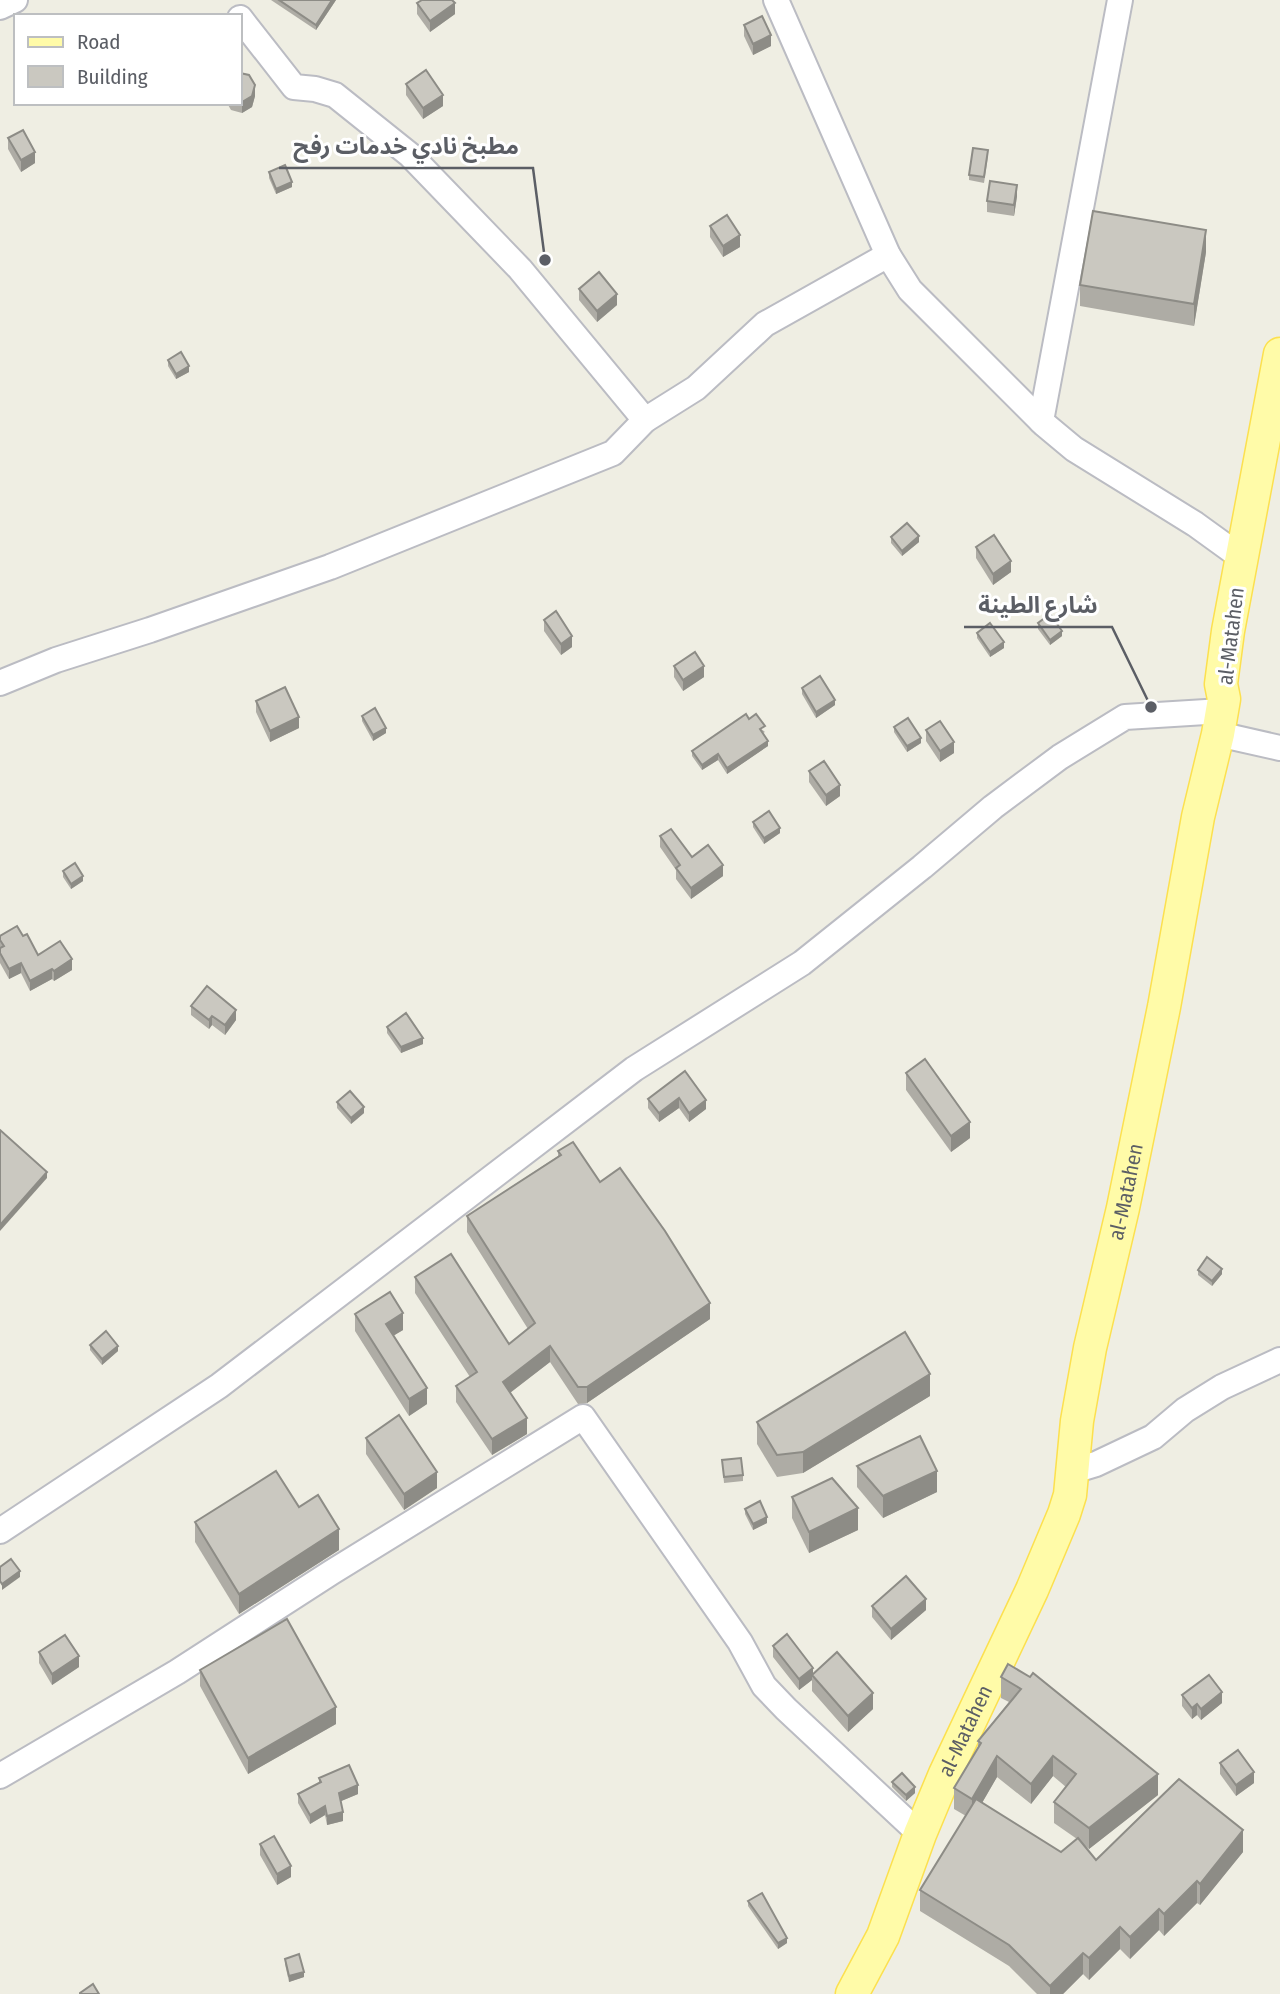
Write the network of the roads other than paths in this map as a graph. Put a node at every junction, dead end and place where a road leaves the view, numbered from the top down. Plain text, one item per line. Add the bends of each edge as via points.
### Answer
1 (15, 0) edge
2 (225, 0) edge
3 (776, 0) edge
4 (1120, 0) edge
5 (0, 7) edge
6 (237, 14) edge
7 (242, 21) edge
8 (888, 255) junction
9 (1280, 354) edge
10 (645, 420) junction
11 (1041, 421) junction
12 (1242, 558) junction
13 (0, 683) edge
14 (1220, 722) junction
15 (1280, 748) edge
16 (1280, 1360) edge
17 (1073, 1471) junction
18 (0, 1531) edge
19 (0, 1776) edge
20 (920, 1834) junction
21 (852, 1994) edge

1 - 5 street
2 - 6 street
3 - 8 street
4 - 11 street
7 - 10 street via 294,87 335,95 410,155 520,270
8 - 10 street via 765,324 696,387
8 - 11 street via 910,290
9 - 12 main road, al-Matahen
10 - 13 street via 613,453 330,567
11 - 12 street via 1074,449
12 - 14 main road, al-Matahen via 1221,684
14 - 15 street
14 - 17 main road, al-Matahen via 1123,1208 1090,1348
14 - 18 street via 1125,718 1060,757 802,962 634,1069 219,1385
16 - 17 street via 1222,1387 1153,1437
17 - 20 main road, al-Matahen via 1064,1514 1032,1590
19 - 20 street via 177,1672 583,1417 740,1642 764,1686
20 - 21 main road, al-Matahen via 883,1936

